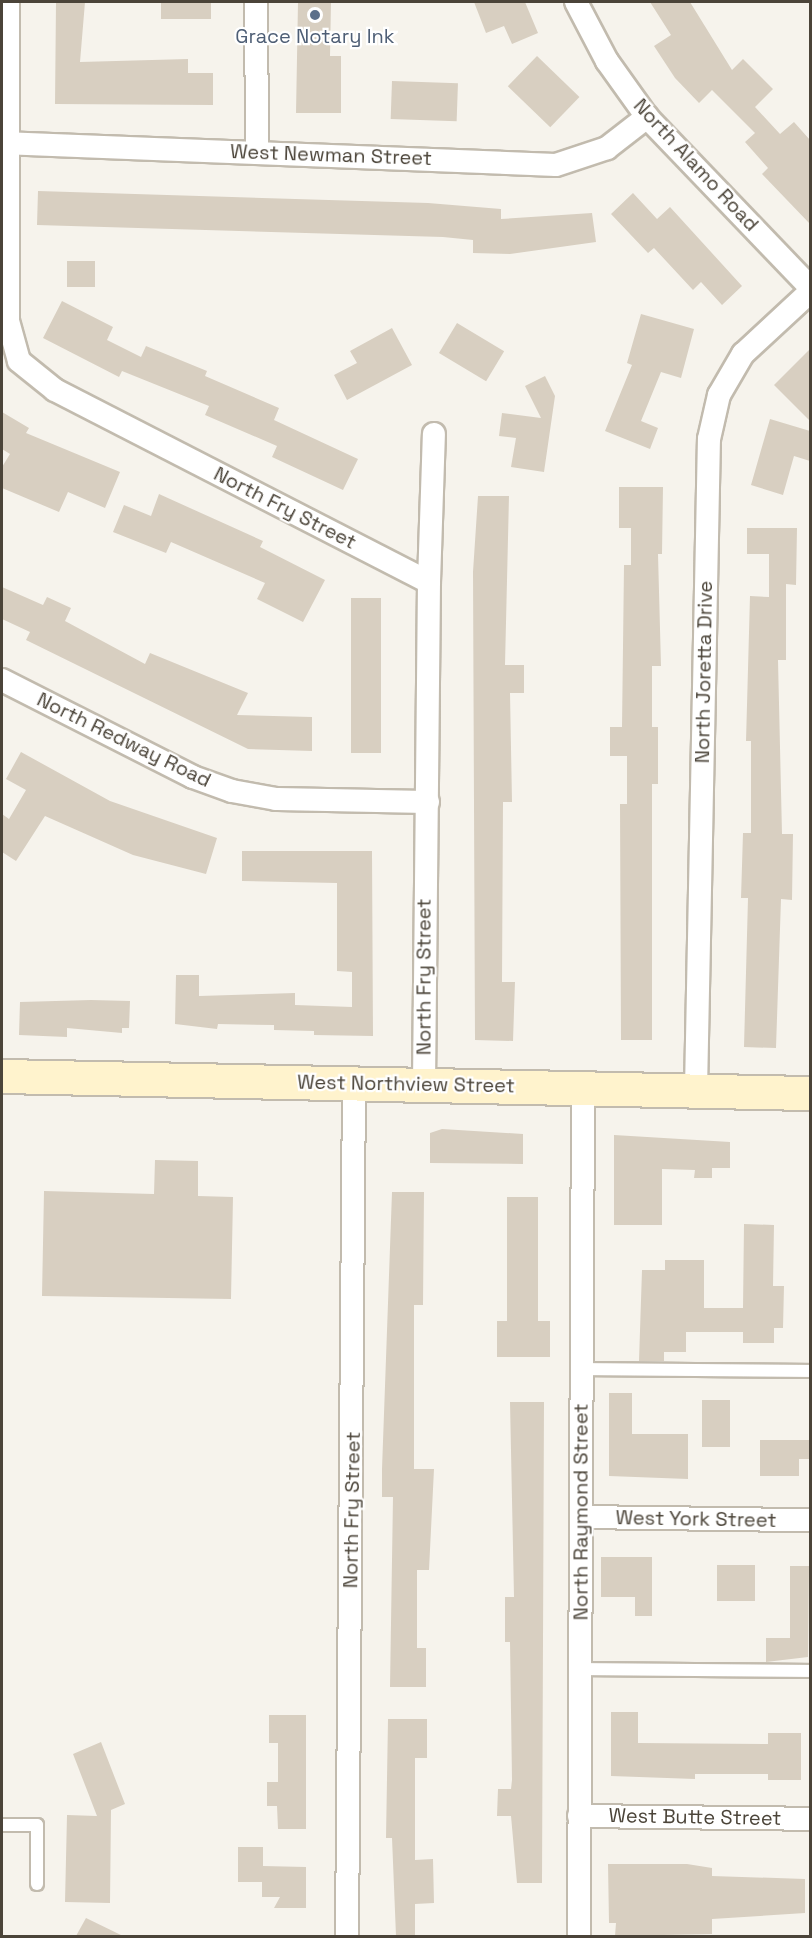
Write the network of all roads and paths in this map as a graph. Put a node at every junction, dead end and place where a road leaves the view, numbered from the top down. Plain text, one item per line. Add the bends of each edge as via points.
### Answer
1 (8, 2) edge
2 (256, 2) edge
3 (576, 2) edge
4 (647, 117) junction
5 (5, 143) edge
6 (257, 153) junction
7 (810, 289) edge
8 (434, 434) dead end
9 (429, 582) junction
10 (2, 681) edge
11 (428, 802) junction
12 (2, 1076) edge
13 (354, 1083) junction
14 (424, 1085) junction
15 (583, 1087) junction
16 (696, 1090) junction
17 (810, 1093) edge
18 (581, 1369) junction
19 (810, 1371) edge
20 (581, 1517) junction
21 (810, 1520) edge
22 (580, 1669) junction
23 (810, 1671) edge
24 (579, 1816) junction
25 (810, 1819) edge
26 (2, 1825) edge
27 (37, 1884) dead end
28 (347, 1936) edge
29 (579, 1936) edge

1 - 5 street, North Fry Street
2 - 6 street
3 - 4 street, North Alamo Road via 607,61
4 - 6 street, West Newman Street via 607,148 556,165
4 - 7 street, North Alamo Road
5 - 6 street, West Newman Street
5 - 9 street, North Fry Street via 8,321 19,361 55,390
7 - 16 street, North Joretta Drive via 743,354 719,395 709,439
8 - 9 street
9 - 11 street, North Fry Street
10 - 11 street, North Redway Road via 193,777 232,791 276,798
11 - 14 street, North Fry Street
12 - 13 street, West Northview Street
13 - 14 street, West Northview Street
13 - 28 street, North Fry Street
14 - 15 street, West Northview Street
15 - 16 street, West Northview Street
15 - 18 street, North Raymond Street
16 - 17 street, West Northview Street
18 - 19 lane
18 - 20 street, North Raymond Street
20 - 21 street, West York Street
20 - 22 street, North Raymond Street
22 - 23 lane
22 - 24 street, North Raymond Street
24 - 25 street, West Butte Street
24 - 29 street, North Raymond Street
26 - 27 lane via 37,1825

